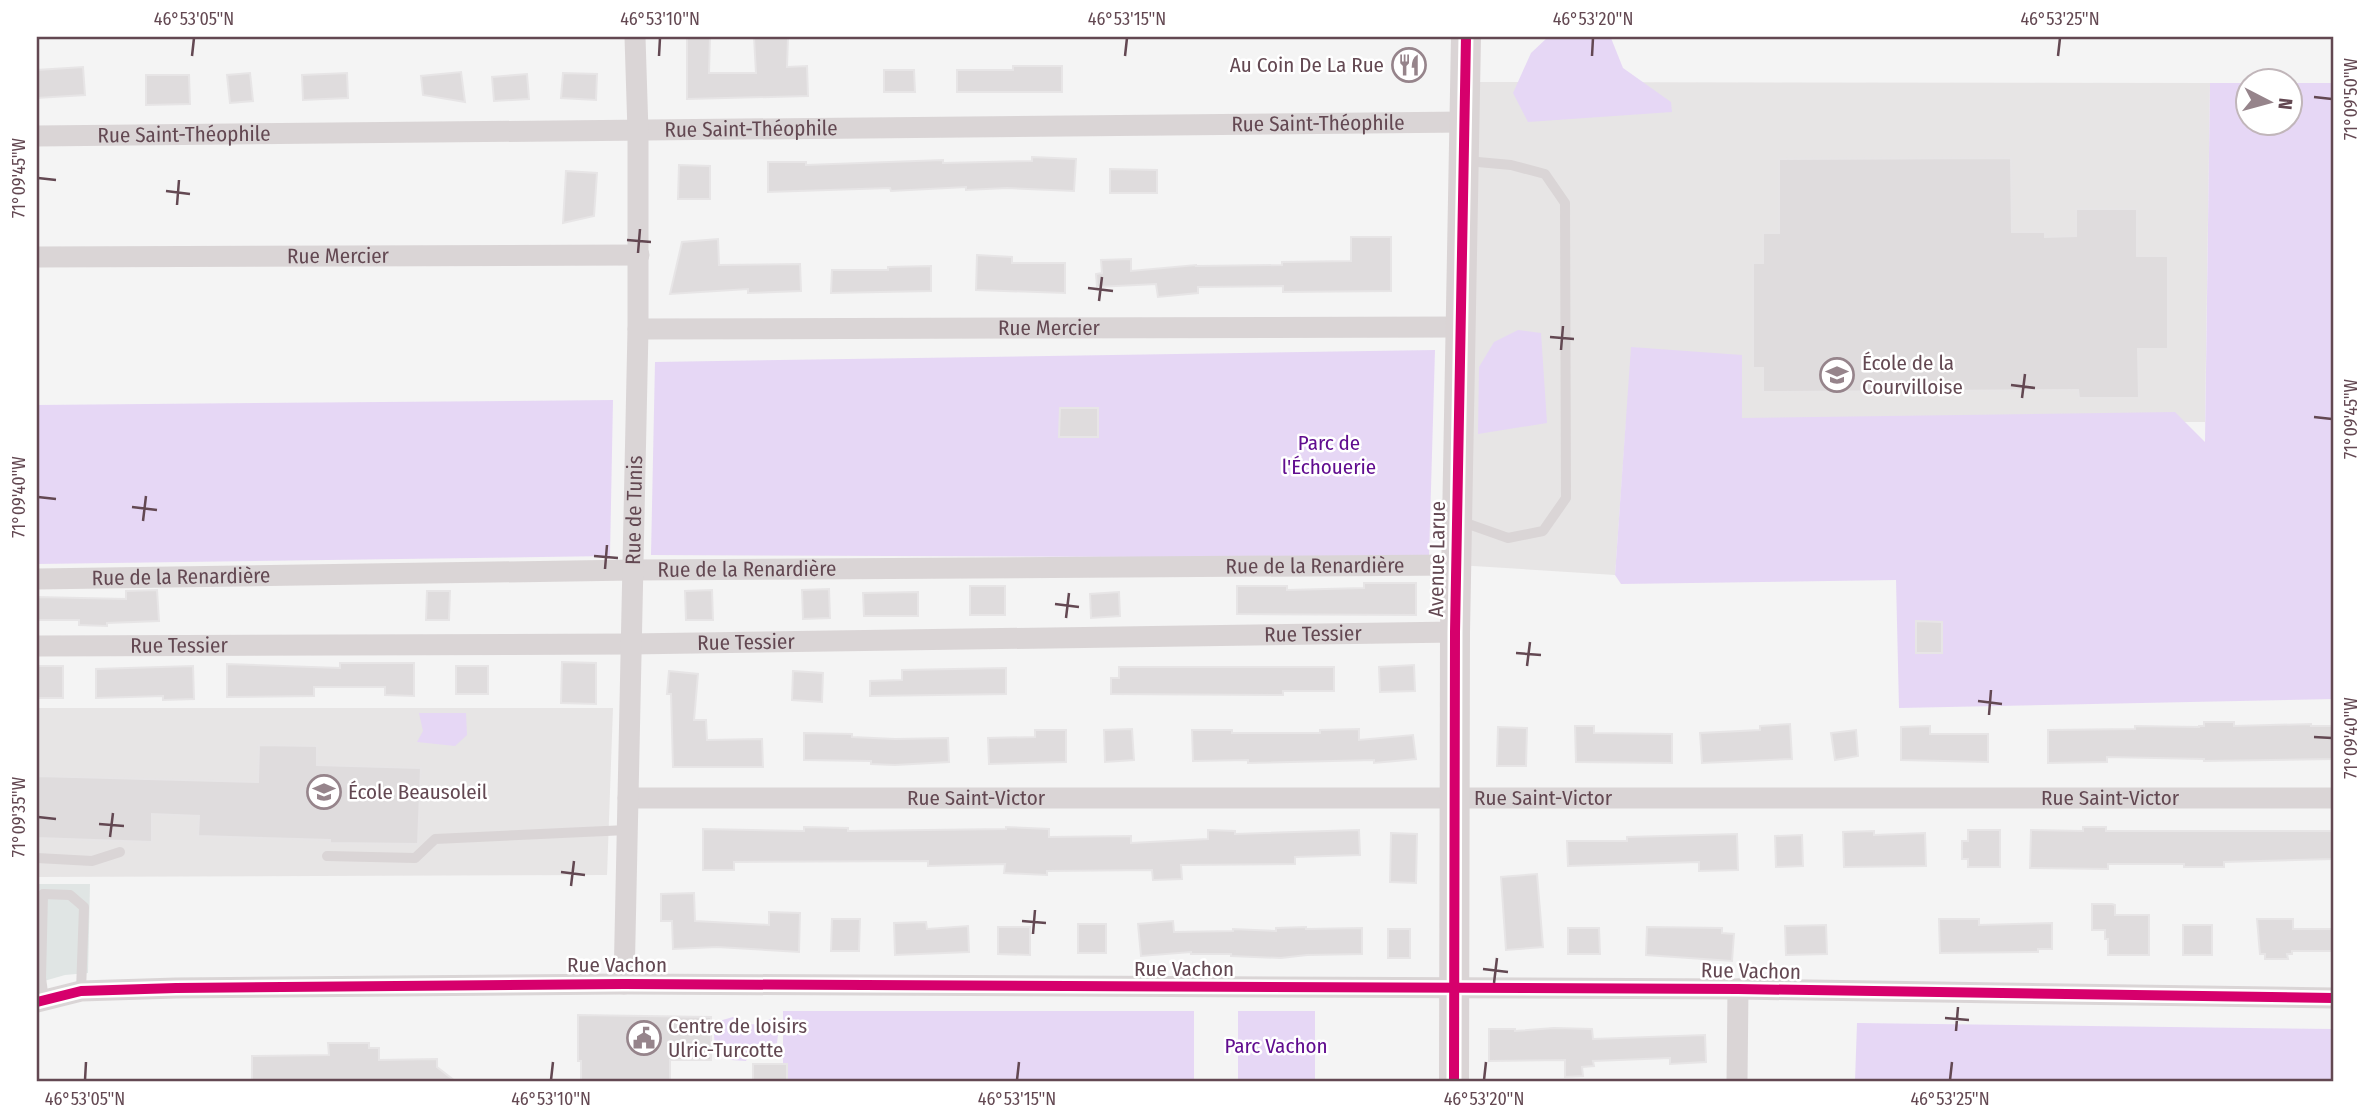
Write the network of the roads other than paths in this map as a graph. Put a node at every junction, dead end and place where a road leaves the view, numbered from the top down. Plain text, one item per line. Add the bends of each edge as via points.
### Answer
1 (635, 37) edge
2 (1466, 37) edge
3 (1465, 122) junction
4 (638, 132) junction
5 (37, 136) edge
6 (1464, 160) junction
7 (639, 255) junction
8 (37, 257) edge
9 (1461, 327) junction
10 (638, 329) junction
11 (1457, 520) junction
12 (1457, 565) junction
13 (634, 570) junction
14 (37, 579) edge
15 (1455, 632) junction
16 (630, 643) junction
17 (37, 646) edge
18 (1456, 797) junction
19 (628, 798) junction
20 (2333, 798) edge
21 (627, 830) junction
22 (121, 852) dead end
23 (327, 856) dead end
24 (37, 858) edge
25 (624, 984) junction
26 (1738, 989) junction
27 (1454, 990) junction
28 (81, 991) junction
29 (2333, 998) edge
30 (40, 1001) edge
31 (1454, 1081) edge
32 (1737, 1081) edge

1 - 4 street, Rue de Tunis
2 - 3 street, Avenue Larue
3 - 4 street, Rue Saint-Théophile
3 - 6 street, Avenue Larue
4 - 5 street, Rue Saint-Théophile
4 - 7 street, Rue de Tunis
6 - 9 street, Avenue Larue
6 - 11 lane via 1545,174 1565,203 1566,498 1543,531 1508,538
7 - 8 street, Rue Mercier
7 - 10 street, Rue de Tunis
9 - 10 street, Rue Mercier
9 - 11 street, Avenue Larue
10 - 13 street, Rue de Tunis
11 - 12 street, Avenue Larue
12 - 13 street, Rue de la Renardière
12 - 15 street, Avenue Larue
13 - 14 street, Rue de la Renardière
13 - 16 street, Rue de Tunis
15 - 16 street, Rue Tessier
15 - 18 street, Avenue Larue
16 - 17 street, Rue Tessier
16 - 19 street, Rue de Tunis
18 - 19 street, Rue Saint-Victor
18 - 20 street, Rue Saint-Victor
18 - 27 street, Avenue Larue
19 - 21 street, Rue de Tunis
21 - 23 lane via 435,839 415,858
21 - 25 street, Rue de Tunis
22 - 24 lane via 92,861
25 - 27 street, Rue Vachon
25 - 28 street, Rue Vachon
26 - 27 street, Rue Vachon
26 - 29 street, Rue Vachon
26 - 32 street
27 - 31 street, Avenue Larue
28 - 30 street, Rue Vachon
28 - 30 lane via 83,907 70,895 43,894

